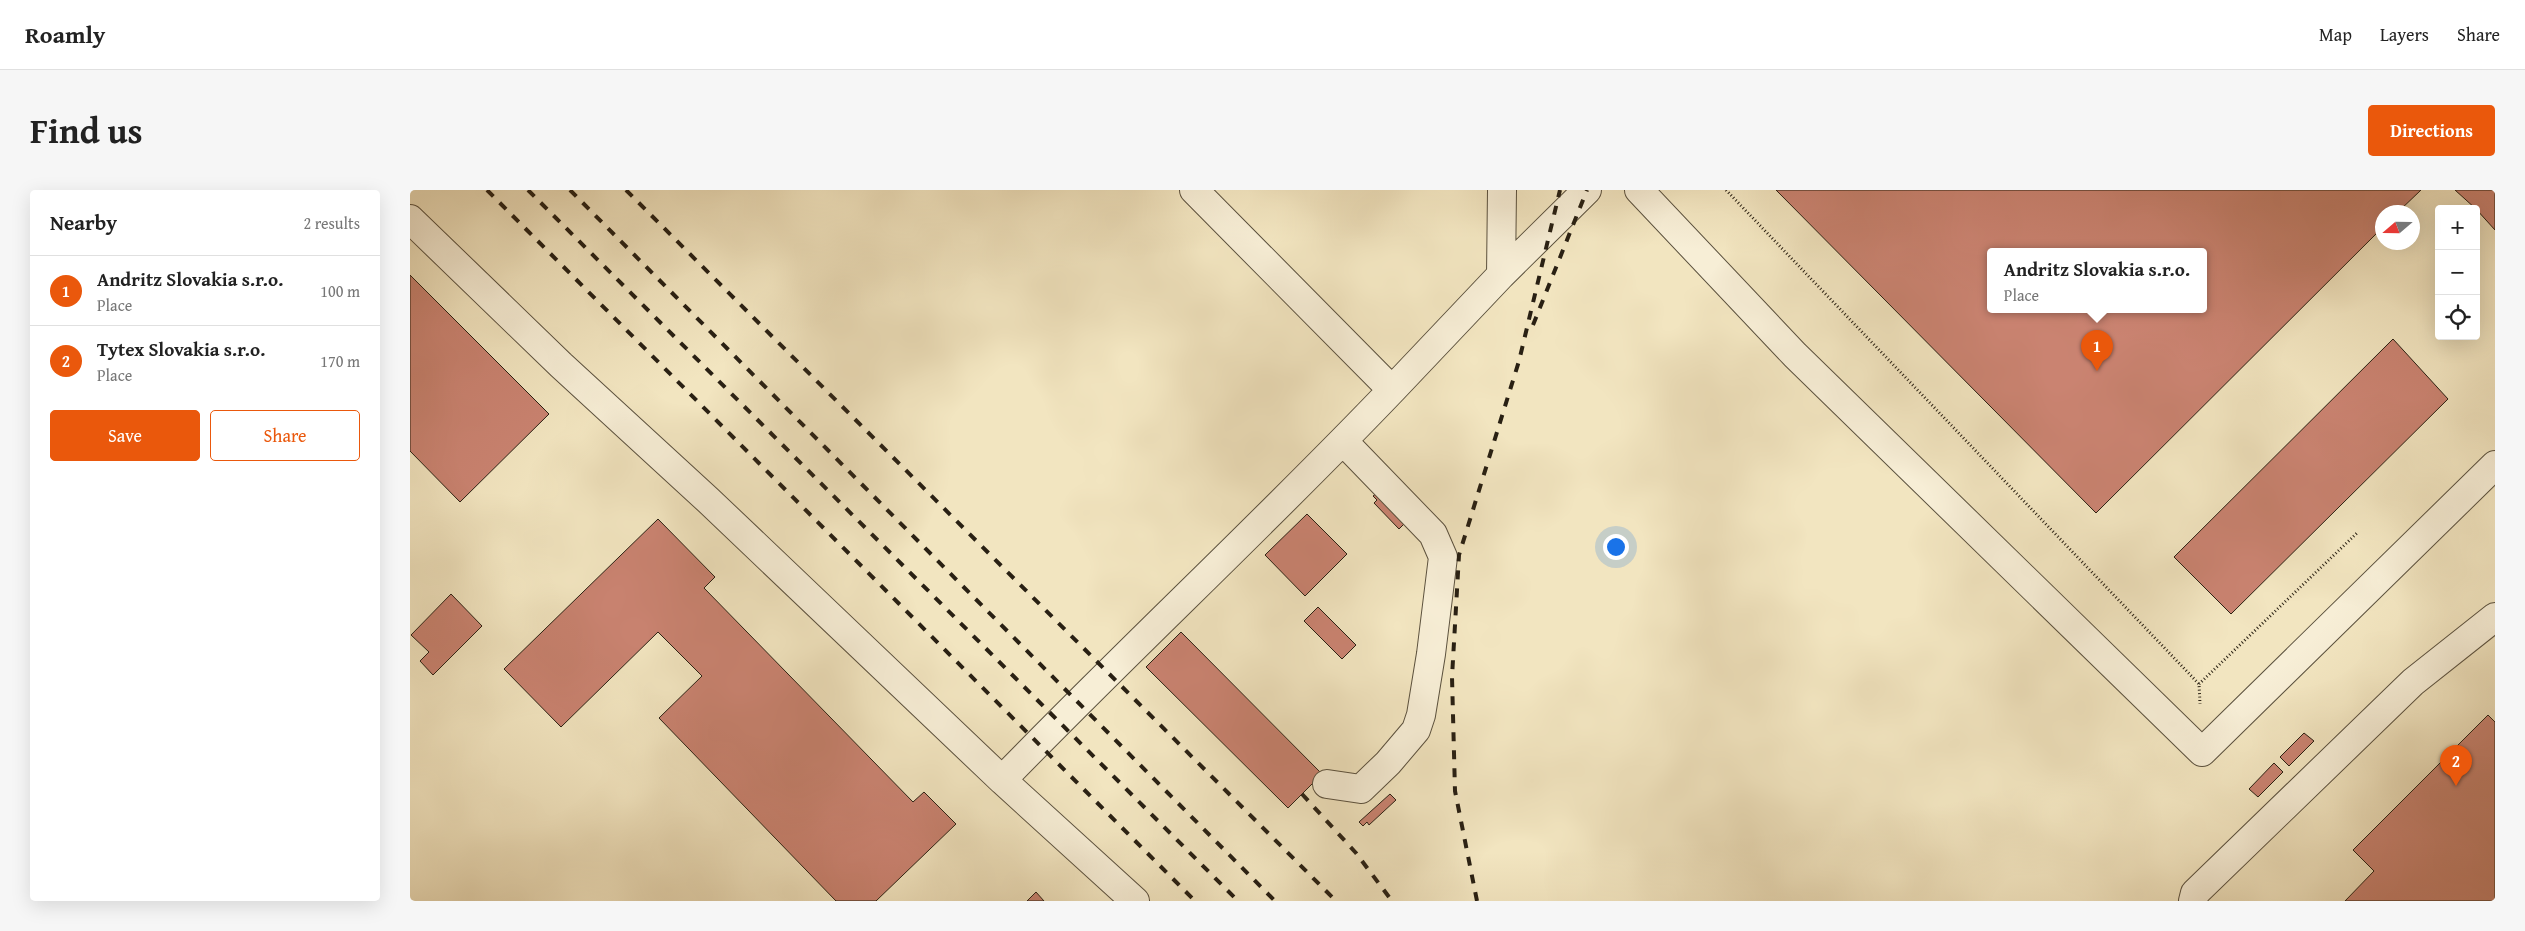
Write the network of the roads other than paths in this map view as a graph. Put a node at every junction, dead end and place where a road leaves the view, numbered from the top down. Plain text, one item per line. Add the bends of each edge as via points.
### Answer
1 (1194, 190) edge
2 (1502, 190) edge
3 (1587, 190) edge
4 (1639, 190) edge
5 (410, 219) edge
6 (1501, 274) junction
7 (1392, 390) junction
8 (1343, 441) junction
9 (2495, 465) edge
10 (2495, 616) edge
11 (1002, 780) junction
12 (1327, 784) dead end
13 (1135, 901) edge
14 (2193, 901) edge

1 - 7 lane
2 - 6 lane
3 - 6 lane
4 - 9 lane via 1795,355 2202,752
5 - 11 lane
6 - 7 lane
7 - 8 lane
8 - 11 lane
8 - 12 lane via 1433,534 1443,557 1424,698 1416,730 1361,789
10 - 14 lane via 2413,682 2195,893
11 - 13 lane

